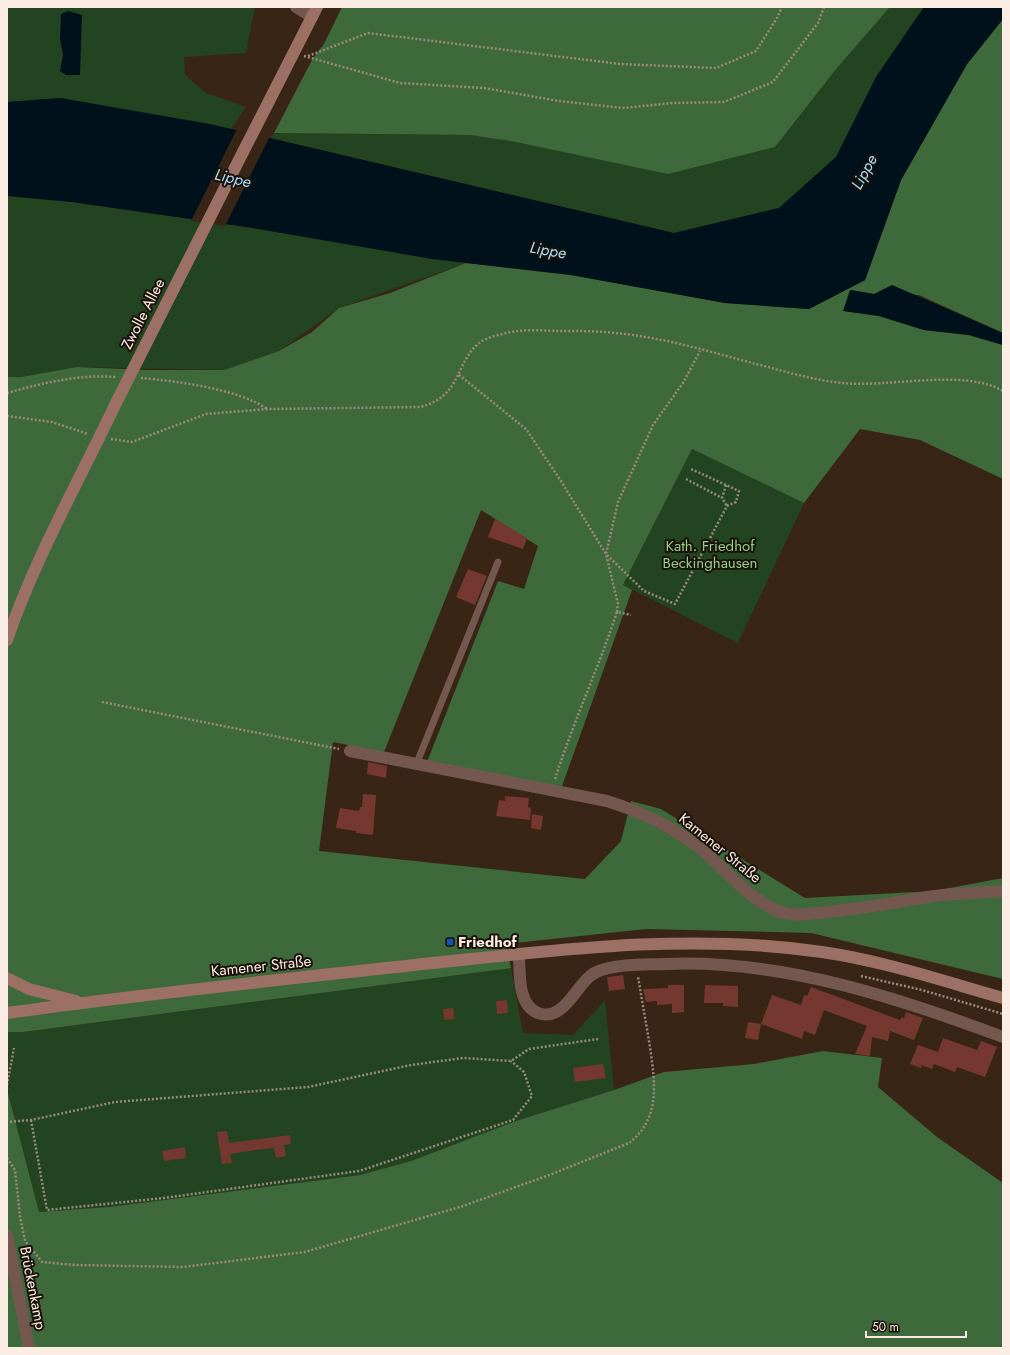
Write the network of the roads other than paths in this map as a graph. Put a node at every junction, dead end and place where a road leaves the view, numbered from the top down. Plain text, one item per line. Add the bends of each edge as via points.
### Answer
1 (296, 7) edge
2 (315, 12) edge
3 (498, 562) dead end
4 (7, 640) edge
5 (350, 751) road end
6 (416, 765) junction
7 (1003, 892) edge
8 (519, 954) junction
9 (7, 978) edge
10 (1003, 998) edge
11 (83, 1002) junction
12 (7, 1013) edge
13 (1003, 1037) edge
14 (7, 1235) edge
15 (28, 1348) edge

1 - 2 street
2 - 4 main road, Zwolle Allee, bridge via 38,562
3 - 6 lane
5 - 6 street, Kamener Straße
6 - 7 street, Kamener Straße via 607,801 638,811 659,820 700,848 757,899 782,912 798,914 870,908 936,896
8 - 10 main road, Kamener Straße via 646,944 718,944 821,952 896,967
8 - 11 main road, Kamener Straße
8 - 13 street via 523,996 529,1007 539,1013 550,1015 561,1010 588,977 597,971 636,966 707,964 774,970 874,994
9 - 11 main road via 29,989
11 - 12 main road, Kamener Straße
14 - 15 street, Brückenkamp

